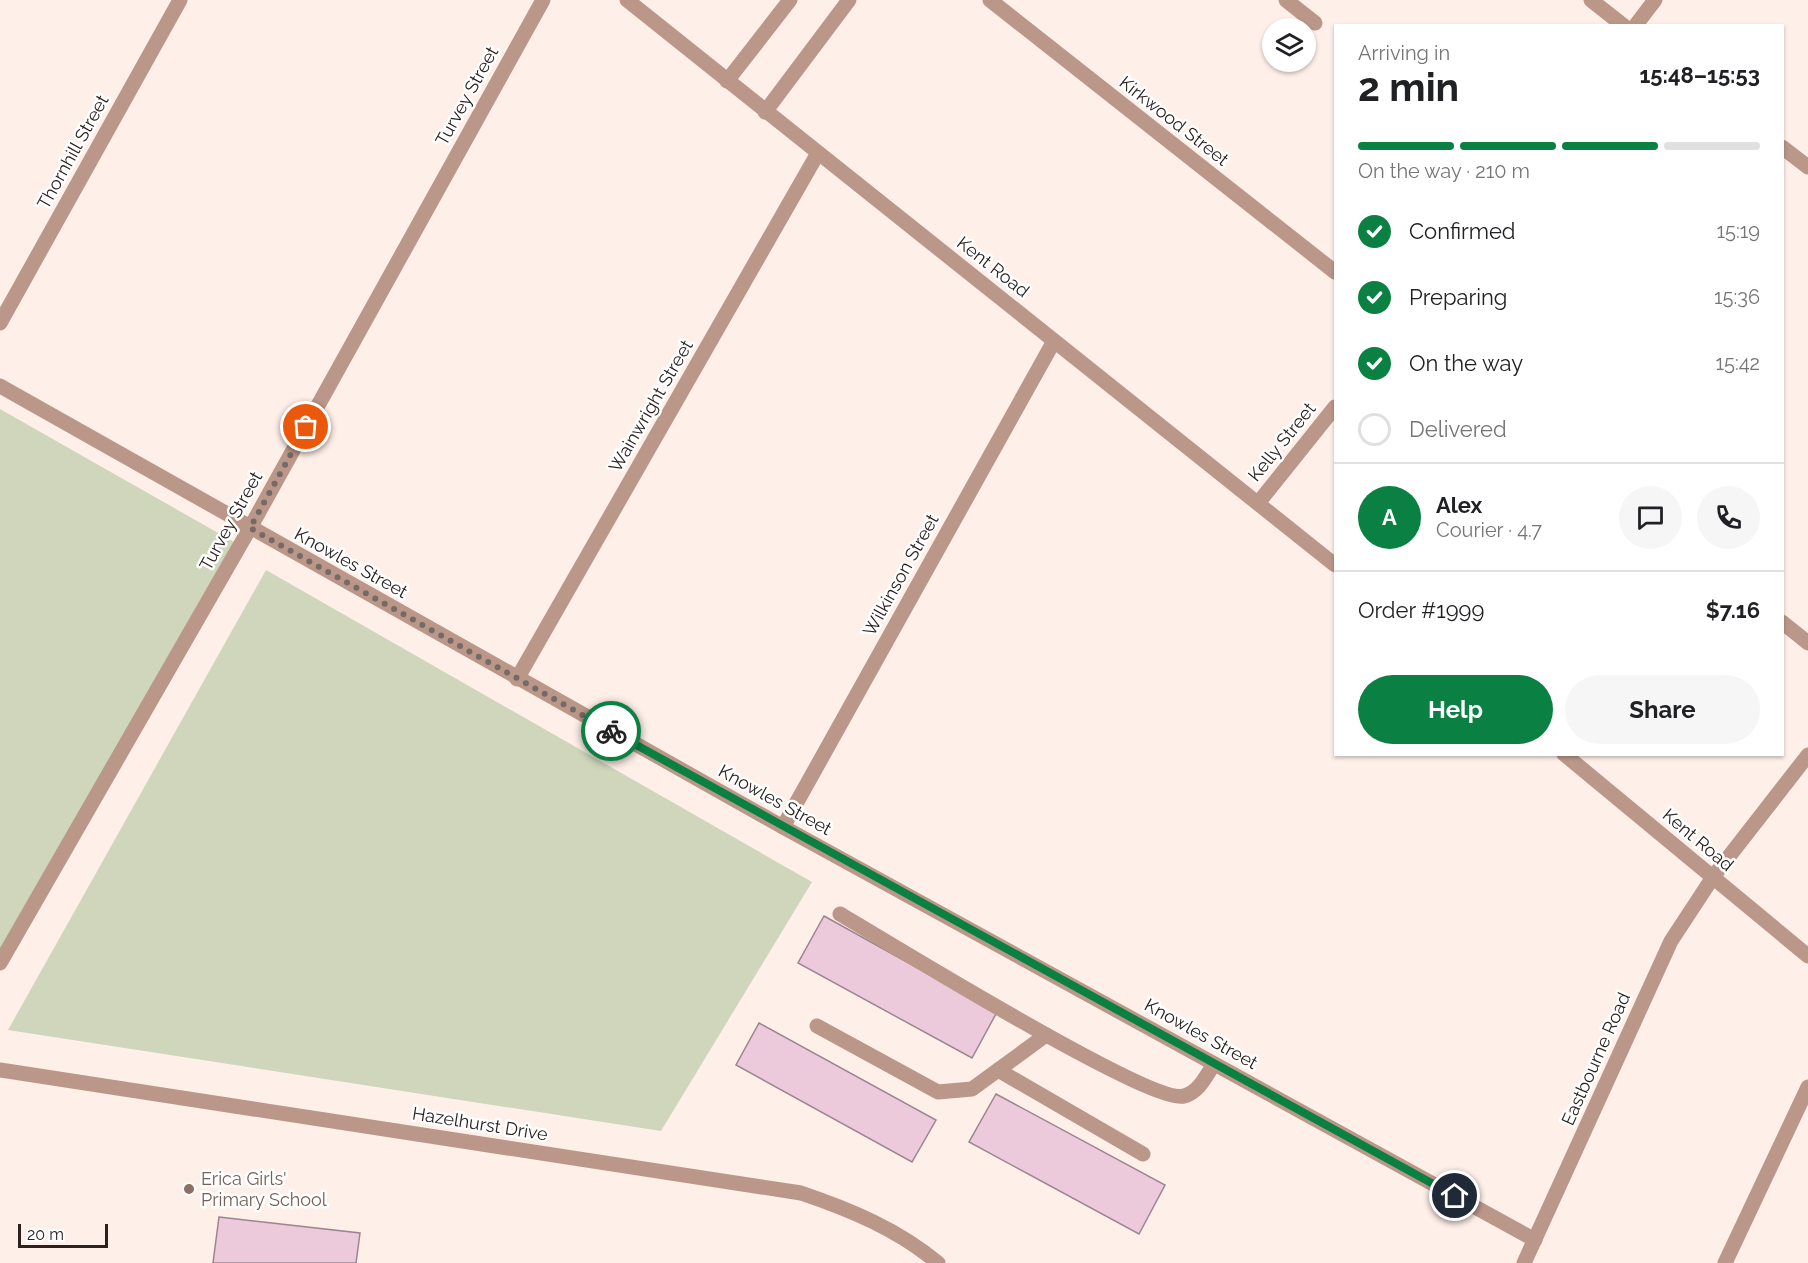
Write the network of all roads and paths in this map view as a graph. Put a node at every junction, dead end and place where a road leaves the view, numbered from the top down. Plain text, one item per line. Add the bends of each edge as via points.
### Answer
1 (180, 0) edge
2 (543, 0) edge
3 (627, 0) edge
4 (790, 0) edge
5 (849, 0) edge
6 (990, 0) edge
7 (1286, 0) edge
8 (1591, 0) edge
9 (1655, 0) edge
10 (1309, 18) edge
11 (1621, 24) edge
12 (1637, 24) edge
13 (727, 81) junction
14 (765, 112) junction
15 (1784, 149) edge
16 (818, 153) junction
17 (1808, 167) edge
18 (1334, 271) edge
19 (0, 323) edge
20 (1054, 341) junction
21 (0, 386) edge
22 (1334, 408) edge
23 (1259, 502) junction
24 (250, 528) junction
25 (1334, 564) edge
26 (1784, 624) edge
27 (1808, 643) edge
28 (517, 679) junction
29 (1808, 755) edge
30 (1566, 756) edge
31 (783, 827) junction
32 (1713, 878) junction
33 (840, 914) dead end
34 (1808, 956) edge
35 (0, 963) edge
36 (818, 1026) dead end
37 (1046, 1035) junction
38 (1215, 1064) junction
39 (0, 1070) edge
40 (998, 1070) junction
41 (1808, 1087) edge
42 (1143, 1154) dead end
43 (1535, 1240) junction
44 (938, 1263) edge
45 (1524, 1263) edge
46 (1725, 1263) edge

1 - 19 street, Thornhill Street
2 - 24 street, Turvey Street
3 - 13 street, Kent Road
4 - 13 street
5 - 14 street
6 - 18 street, Kirkwood Street
7 - 10 street
8 - 11 street
9 - 12 street
13 - 14 street, Kent Road
14 - 16 street, Kent Road
15 - 17 street
16 - 20 street, Kent Road
16 - 28 street, Wainwright Street
20 - 23 street, Kent Road
20 - 31 street, Wilkinson Street
21 - 24 street, Knowles Street
22 - 23 street, Kelly Street
23 - 25 street, Kent Road
24 - 28 street, Knowles Street
24 - 35 street, Turvey Street
26 - 27 street
28 - 31 street, Knowles Street
29 - 32 street, Eastbourne Road
30 - 32 street, Kent Road
31 - 38 street, Knowles Street
32 - 34 street, Kent Road
32 - 43 street, Eastbourne Road via 1671,941
33 - 37 street
36 - 40 street via 938,1092 972,1089
37 - 38 street via 1167,1096 1184,1096 1198,1088
37 - 40 street
38 - 43 street, Knowles Street
39 - 44 street, Hazelhurst Drive via 801,1193 851,1210 893,1231
40 - 42 street
41 - 46 street
43 - 45 street, Eastbourne Road

